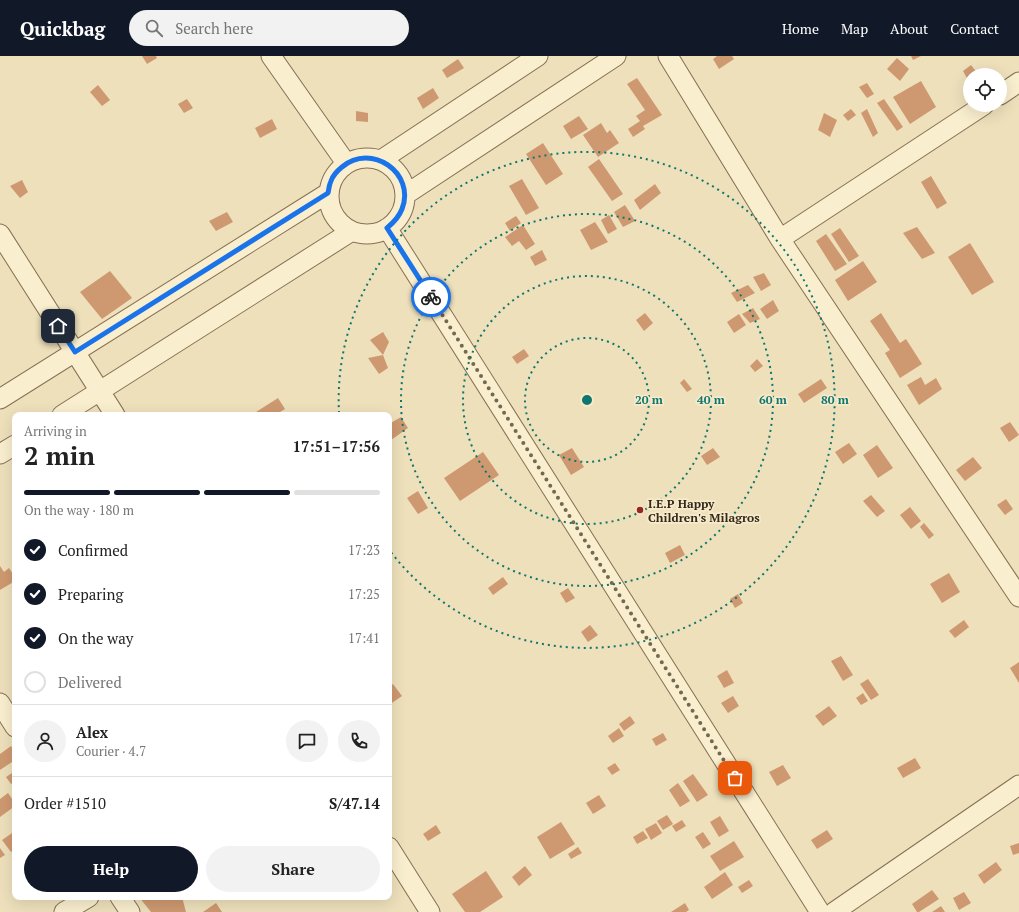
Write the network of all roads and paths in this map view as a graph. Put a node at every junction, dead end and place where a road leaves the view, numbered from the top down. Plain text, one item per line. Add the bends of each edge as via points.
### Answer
1 (271, 56) edge
2 (538, 56) edge
3 (616, 56) edge
4 (668, 56) edge
5 (1019, 82) edge
6 (1007, 90) edge
7 (973, 112) edge
8 (381, 160) junction
9 (346, 163) junction
10 (328, 193) junction
11 (405, 195) junction
12 (387, 228) junction
13 (352, 231) junction
14 (0, 234) edge
15 (780, 239) junction
16 (75, 352) junction
17 (100, 391) junction
18 (0, 399) edge
19 (67, 412) edge
20 (113, 412) edge
21 (12, 447) edge
22 (0, 454) edge
23 (1019, 597) edge
24 (0, 702) edge
25 (12, 722) edge
26 (1019, 785) edge
27 (392, 852) edge
28 (84, 900) edge
29 (122, 900) edge
30 (64, 912) edge
31 (130, 912) edge
32 (430, 912) edge
33 (820, 912) edge
34 (834, 912) edge

1 - 9 street
2 - 8 street
3 - 11 street
4 - 15 street
5 - 6 street
7 - 15 street
8 - 9 street via 357,158
8 - 11 street via 399,175
9 - 10 street via 337,171
10 - 13 street via 329,205 334,216
10 - 16 street
11 - 12 street via 402,210
12 - 13 street via 376,233
12 - 33 street
13 - 17 street
14 - 16 street
15 - 23 street
16 - 17 street
16 - 18 street
17 - 19 street
17 - 20 street
21 - 22 street
24 - 25 street
26 - 34 street
27 - 32 street
28 - 30 street
29 - 31 street

